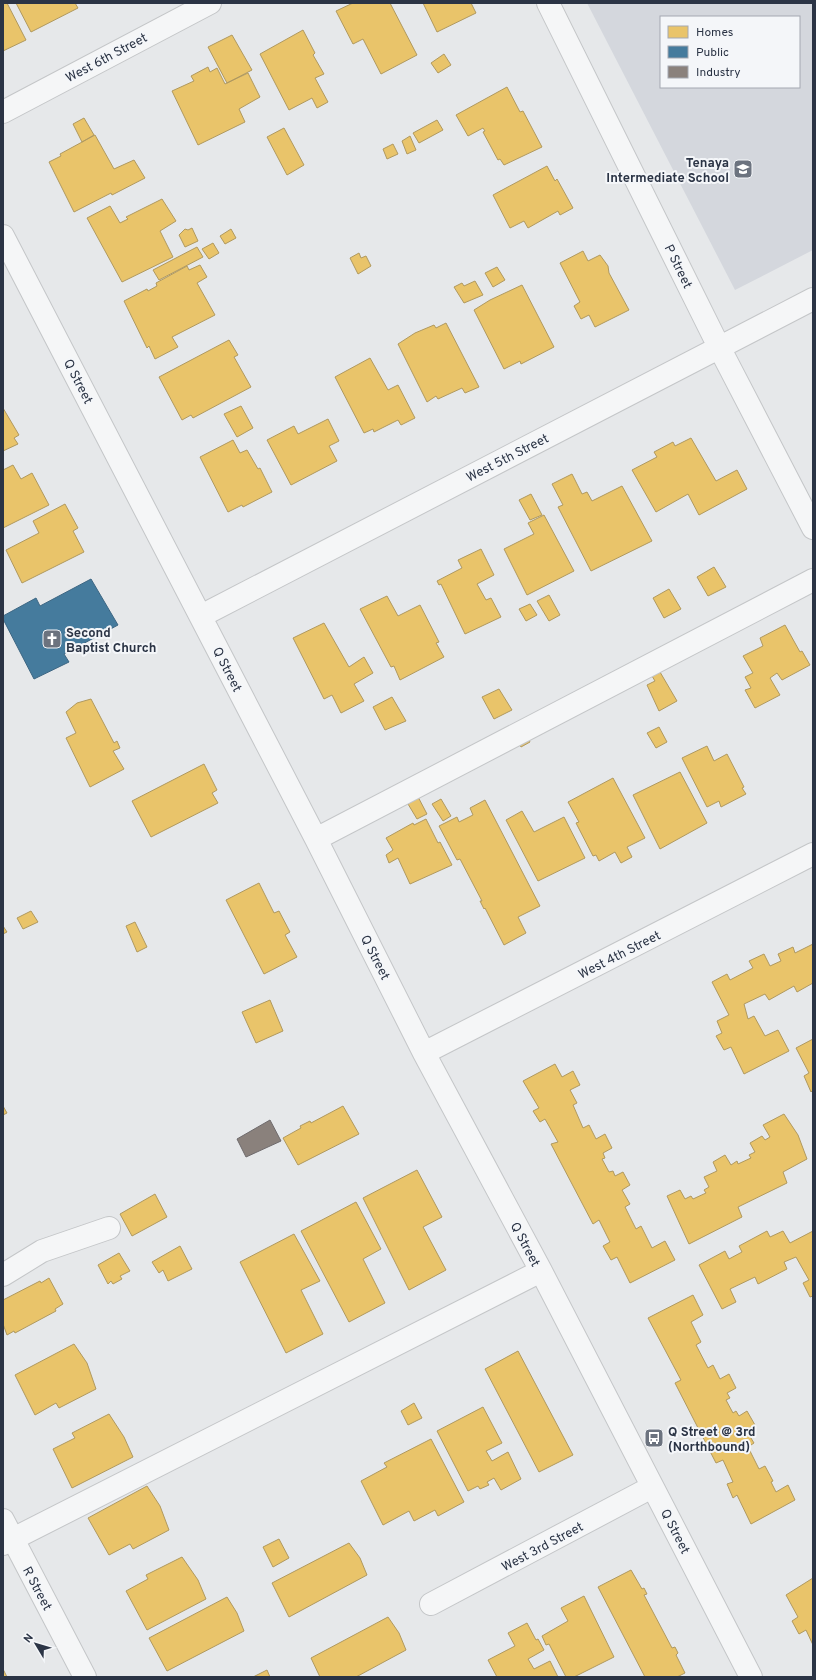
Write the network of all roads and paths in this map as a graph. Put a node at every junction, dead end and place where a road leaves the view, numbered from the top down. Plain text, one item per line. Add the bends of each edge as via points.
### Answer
1 (210, 3) edge
2 (548, 3) edge
3 (3, 112) edge
4 (3, 236) edge
5 (813, 299) edge
6 (719, 347) junction
7 (813, 528) edge
8 (813, 580) edge
9 (201, 616) junction
10 (316, 839) junction
11 (813, 854) edge
12 (424, 1053) junction
13 (109, 1228) dead end
14 (541, 1271) junction
15 (3, 1274) edge
16 (652, 1487) junction
17 (3, 1520) edge
18 (7, 1542) edge
19 (431, 1604) dead end
20 (85, 1677) edge
21 (751, 1677) edge

1 - 3 street, West 6th Street
2 - 6 street, P Street
4 - 9 street, Q Street
5 - 6 street, West 5th Street
6 - 7 street, P Street
6 - 9 street, West 5th Street
8 - 10 street
9 - 10 street, Q Street
10 - 12 street, Q Street
11 - 12 street, West 4th Street
12 - 14 street, Q Street
13 - 15 street via 42,1251
14 - 16 street, Q Street
14 - 18 street
16 - 19 street, West 3rd Street
16 - 21 street, Q Street
17 - 18 street, R Street
18 - 20 street, R Street

